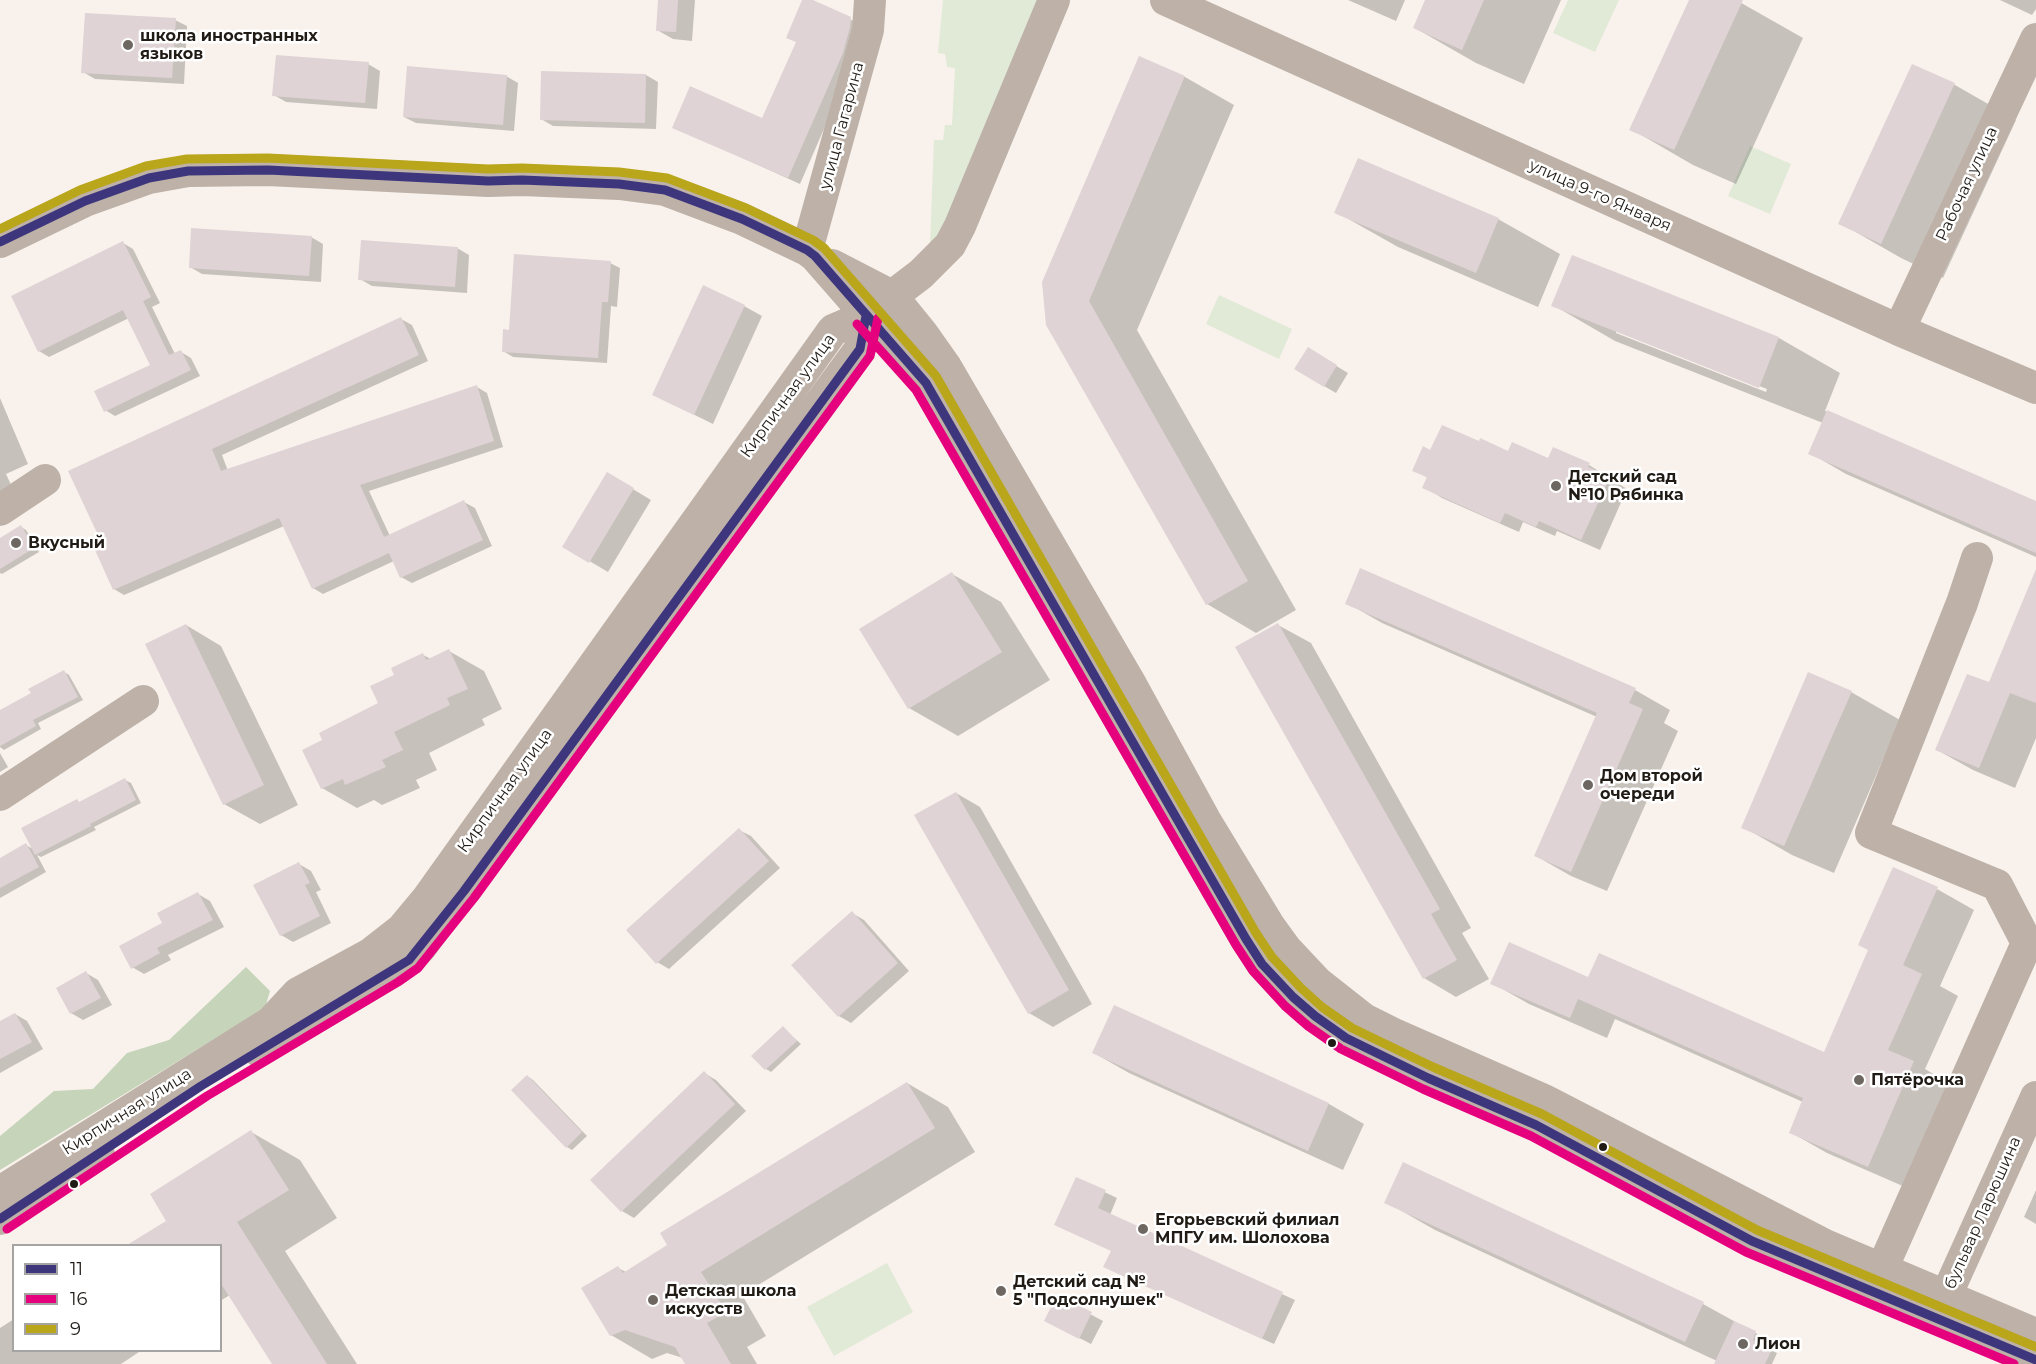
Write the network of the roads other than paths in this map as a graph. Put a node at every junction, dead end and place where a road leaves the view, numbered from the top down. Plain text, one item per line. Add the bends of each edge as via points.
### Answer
1 (870, 0) edge
2 (1054, 0) edge
3 (1166, 0) edge
4 (2036, 39) edge
5 (0, 242) edge
6 (811, 253) junction
7 (892, 296) junction
8 (866, 316) junction
9 (1899, 330) junction
10 (2036, 388) edge
11 (45, 480) dead end
12 (0, 510) edge
13 (1977, 558) dead end
14 (143, 701) dead end
15 (0, 795) edge
16 (2036, 1097) edge
17 (0, 1192) edge
18 (0, 1219) edge
19 (1820, 1257) junction
20 (1882, 1269) junction
21 (1946, 1296) junction
22 (2036, 1334) edge
23 (2036, 1360) edge

1 - 6 street, улица Гагарина via 868,30
2 - 7 street via 950,245
3 - 9 street, улица 9-го Января
4 - 9 street, Рабочая улица
5 - 6 street via 85,201 149,178 188,171 267,170 620,184 665,190 742,219
6 - 7 street
6 - 8 street
7 - 8 street
7 - 19 street via 952,376 1264,917 1286,949 1317,982 1364,1019 1546,1101
8 - 17 street, Кирпичная улица via 833,330 441,881 402,929 370,954 298,993 271,1022
8 - 18 street, Кирпичная улица via 860,349 464,891 409,960 201,1086
8 - 19 street via 926,383 1246,939 1262,964 1293,997 1346,1038 1536,1125 1752,1241
9 - 10 street, улица 9-го Января
11 - 12 street
13 - 20 street via 1871,834 1997,885 2027,943
14 - 15 street
16 - 21 street, бульвар Ларюшина
19 - 20 street
19 - 23 street
20 - 21 street
21 - 22 street

